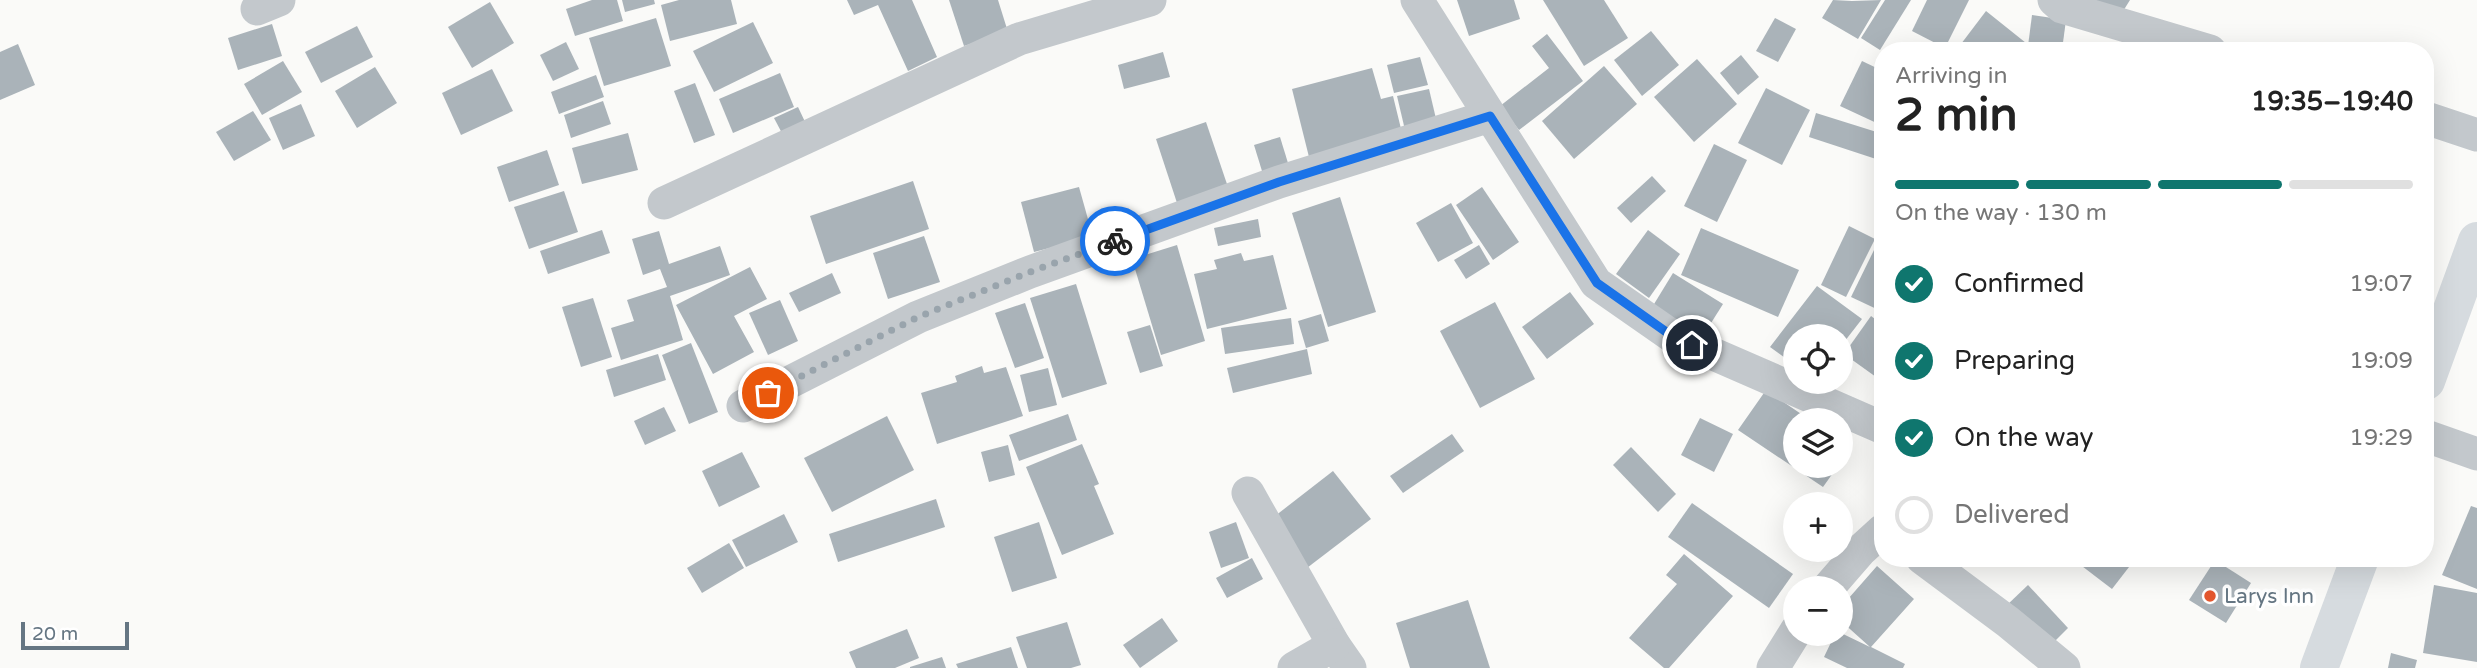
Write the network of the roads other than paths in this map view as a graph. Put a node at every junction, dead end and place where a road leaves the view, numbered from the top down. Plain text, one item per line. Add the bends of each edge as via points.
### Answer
1 (1150, 0) edge
2 (1417, 0) edge
3 (2054, 0) edge
4 (2180, 42) edge
5 (1490, 116) junction
6 (2434, 121) edge
7 (2477, 135) edge
8 (664, 203) dead end
9 (2477, 242) edge
10 (2434, 360) edge
11 (743, 405) dead end
12 (1874, 424) edge
13 (2434, 439) edge
14 (2477, 454) edge
15 (1248, 493) dead end
16 (1874, 538) edge
17 (1934, 567) edge
18 (2357, 567) edge
19 (1838, 576) edge
20 (1787, 646) edge
21 (1342, 657) edge
22 (1294, 668) edge
23 (1773, 668) edge
24 (2064, 668) edge
25 (2319, 668) edge

1 - 8 street via 1019,39
2 - 5 street
3 - 4 street via 2062,7
5 - 11 street via 1279,182 1030,272 918,317
5 - 12 street via 1597,283 1672,336
6 - 7 street
9 - 10 main road
13 - 14 street
15 - 21 street
16 - 19 street
17 - 24 street
18 - 25 main road
20 - 23 street
21 - 22 street

